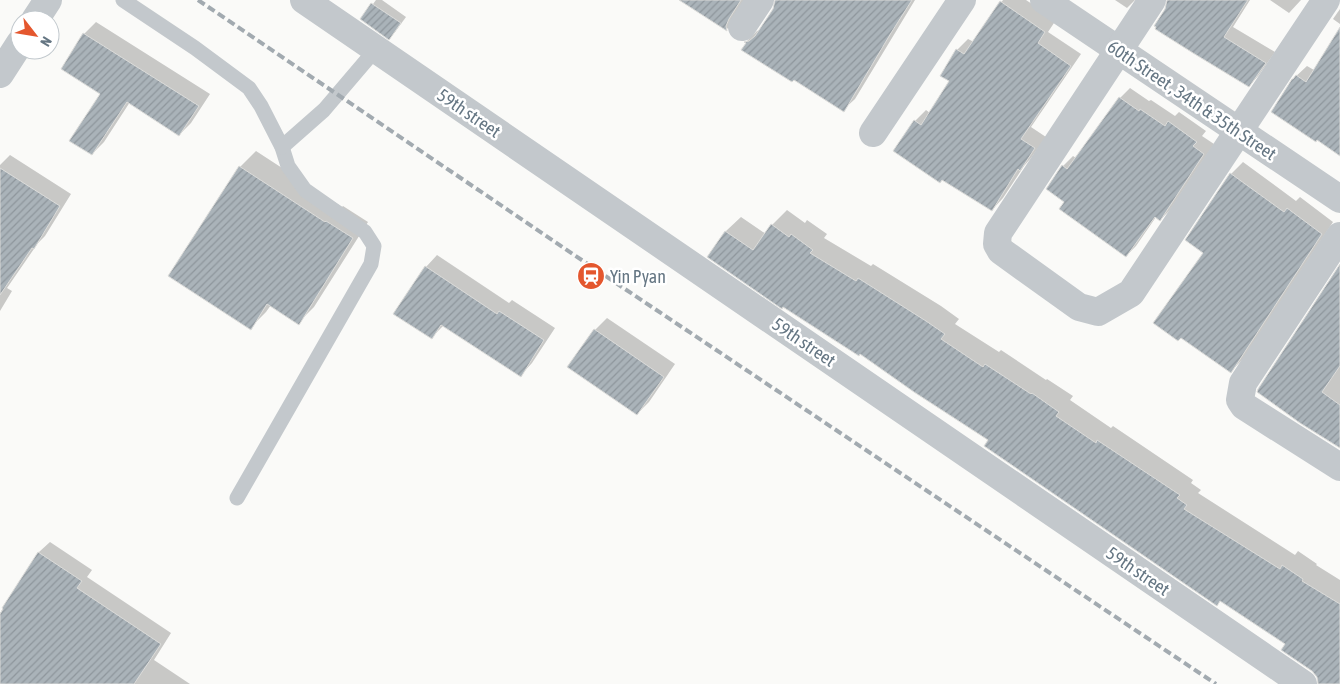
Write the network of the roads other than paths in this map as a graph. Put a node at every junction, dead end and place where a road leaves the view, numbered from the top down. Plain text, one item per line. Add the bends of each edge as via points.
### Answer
1 (123, 0) edge
2 (304, 0) edge
3 (760, 0) edge
4 (962, 0) edge
5 (1044, 0) edge
6 (1152, 0) edge
7 (1326, 0) edge
8 (742, 27) dead end
9 (376, 49) junction
10 (1118, 51) junction
11 (10, 58) edge
12 (0, 74) edge
13 (1238, 130) junction
14 (873, 133) dead end
15 (282, 147) junction
16 (1340, 199) edge
17 (1340, 236) edge
18 (1340, 467) edge
19 (237, 498) dead end
20 (1303, 684) edge

1 - 15 lane via 249,88
2 - 9 street, 59th street
3 - 8 street
4 - 14 street
5 - 10 street, 60th Street , 34th & 35th Street
6 - 10 street
7 - 13 street
9 - 15 lane via 324,110
9 - 20 street, 59th street
10 - 13 street, 60th Street , 34th & 35th Street
10 - 13 street via 998,233 997,244 1001,251 1079,306 1098,312 1131,292
11 - 12 street
13 - 16 street, 60th Street , 34th & 35th Street
15 - 19 lane via 288,166 304,190 365,232 374,246 371,264
17 - 18 street via 1243,383 1240,400 1244,406

